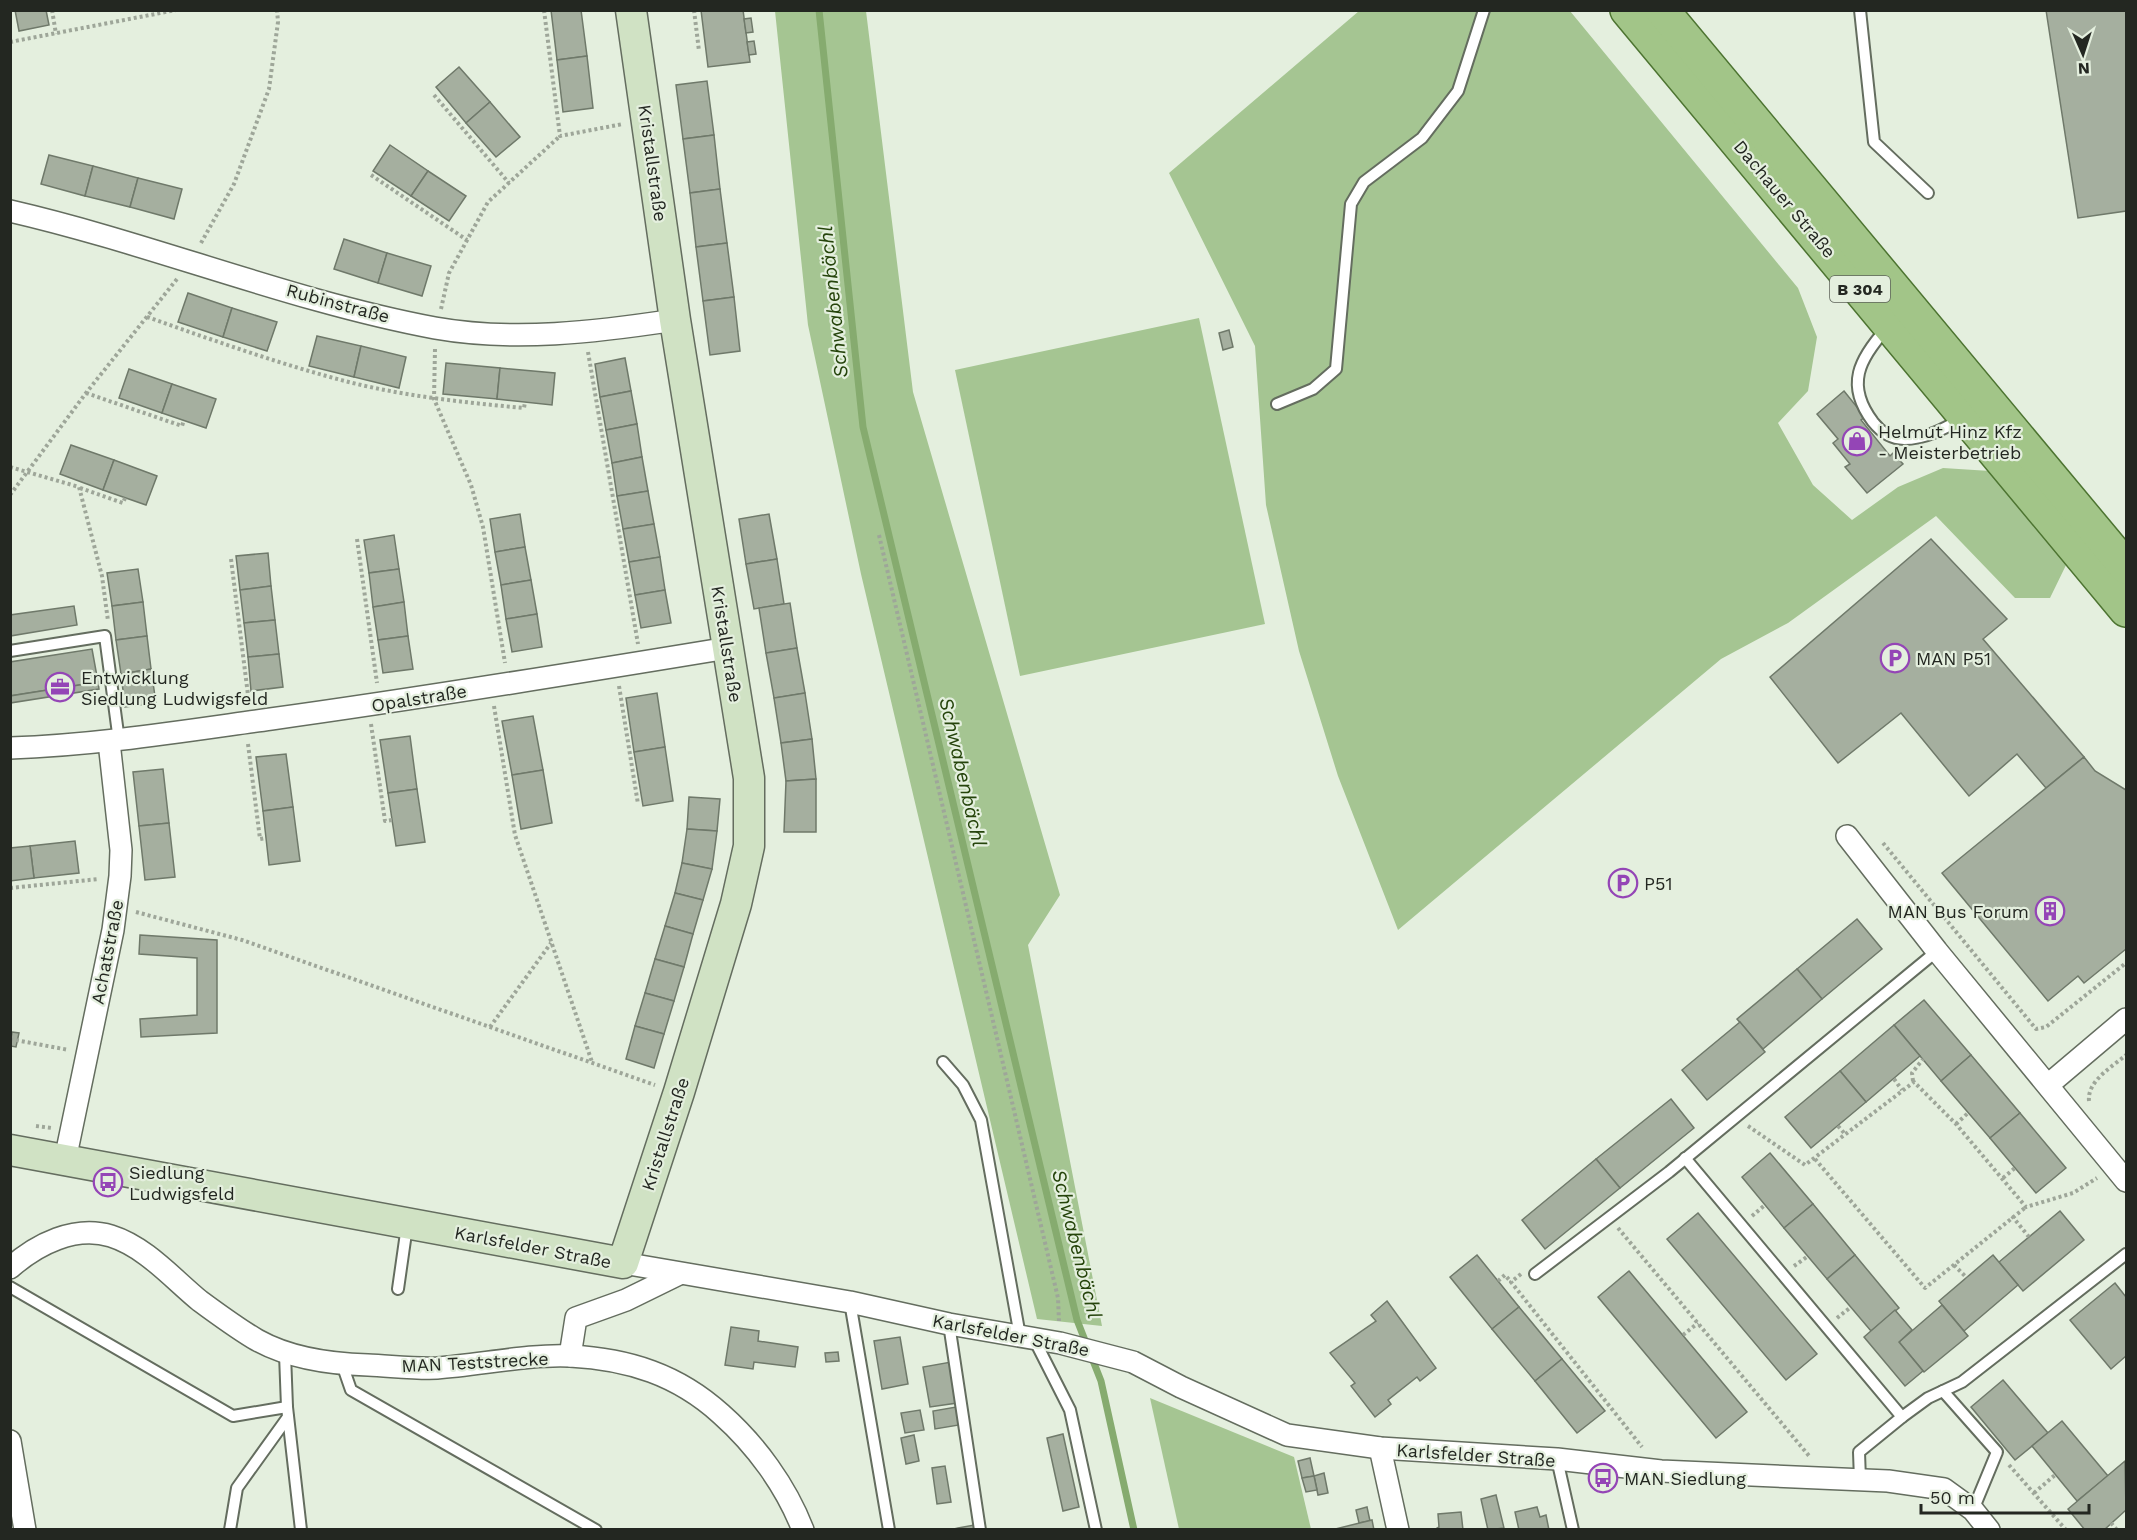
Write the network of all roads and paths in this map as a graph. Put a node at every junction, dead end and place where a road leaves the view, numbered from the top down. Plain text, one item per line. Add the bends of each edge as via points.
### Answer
1 (52, 10) edge
2 (176, 10) edge
3 (544, 10) edge
4 (631, 10) edge
5 (694, 10) edge
6 (1484, 10) edge
7 (1627, 10) edge
8 (1662, 10) edge
9 (1860, 10) edge
10 (159, 12) edge
11 (56, 34) junction
12 (10, 42) edge
13 (699, 51) dead end
14 (434, 95) dead end
15 (647, 119) junction
16 (560, 136) junction
17 (371, 175) dead end
18 (509, 183) junction
19 (1928, 193) dead end
20 (10, 211) edge
21 (467, 240) junction
22 (147, 316) dead end
23 (675, 320) junction
24 (1890, 325) junction
25 (437, 328) junction
26 (585, 333) junction
27 (86, 393) dead end
28 (434, 399) junction
29 (525, 402) dead end
30 (1277, 404) dead end
31 (1966, 416) junction
32 (184, 420) dead end
33 (10, 467) edge
34 (79, 487) junction
35 (125, 498) dead end
36 (879, 535) dead end
37 (357, 539) dead end
38 (231, 559) dead end
39 (2127, 567) edge
40 (232, 573) junction
41 (238, 573) dead end
42 (110, 590) dead end
43 (104, 591) junction
44 (2127, 610) edge
45 (105, 636) junction
46 (728, 648) junction
47 (10, 651) edge
48 (641, 662) junction
49 (616, 666) junction
50 (499, 685) junction
51 (374, 705) junction
52 (248, 722) junction
53 (114, 741) junction
54 (10, 748) edge
55 (638, 804) dead end
56 (392, 819) dead end
57 (1847, 836) dead end
58 (266, 838) dead end
59 (1880, 840) dead end
60 (120, 876) junction
61 (10, 888) edge
62 (116, 907) junction
63 (551, 943) junction
64 (1937, 951) junction
65 (2127, 963) edge
66 (2127, 1019) edge
67 (490, 1027) junction
68 (10, 1039) edge
69 (87, 1053) junction
70 (2127, 1055) edge
71 (1923, 1059) dead end
72 (943, 1062) dead end
73 (592, 1063) junction
74 (1894, 1078) dead end
75 (1914, 1082) junction
76 (2048, 1085) junction
77 (1902, 1090) junction
78 (679, 1092) junction
79 (2090, 1110) dead end
80 (1968, 1113) dead end
81 (1735, 1117) junction
82 (1956, 1124) junction
83 (31, 1125) dead end
84 (1838, 1126) dead end
85 (71, 1131) junction
86 (1845, 1134) junction
87 (10, 1150) edge
88 (1685, 1158) junction
89 (1815, 1159) junction
90 (65, 1160) junction
91 (2015, 1168) dead end
92 (2121, 1174) edge
93 (2003, 1178) junction
94 (2026, 1207) junction
95 (2012, 1216) junction
96 (1610, 1218) junction
97 (407, 1223) junction
98 (2029, 1237) dead end
99 (2127, 1254) edge
100 (623, 1263) junction
101 (1954, 1265) junction
102 (10, 1268) edge
103 (679, 1274) junction
104 (1535, 1274) joint
105 (1967, 1278) dead end
106 (1498, 1281) dead end
107 (1511, 1282) junction
108 (10, 1287) edge
109 (398, 1289) dead end
110 (850, 1302) junction
111 (1698, 1323) junction
112 (949, 1324) junction
113 (1547, 1328) junction
114 (1541, 1333) dead end
115 (1683, 1335) dead end
116 (1027, 1337) junction
117 (1060, 1343) junction
118 (285, 1354) junction
119 (570, 1356) junction
120 (342, 1364) junction
121 (1589, 1380) junction
122 (1583, 1385) dead end
123 (1944, 1391) junction
124 (287, 1412) junction
125 (1902, 1417) junction
126 (10, 1441) edge
127 (1380, 1449) junction
128 (1997, 1452) junction
129 (1557, 1459) junction
130 (1661, 1471) junction
131 (2055, 1475) dead end
132 (1827, 1479) junction
133 (1860, 1480) junction
134 (2034, 1493) junction
135 (1973, 1510) junction
136 (2111, 1524) dead end
137 (25, 1530) edge
138 (230, 1530) edge
139 (301, 1530) edge
140 (596, 1530) edge
141 (803, 1530) edge
142 (889, 1530) edge
143 (980, 1530) edge
144 (1096, 1530) edge
145 (1398, 1530) edge
146 (1574, 1530) edge
147 (1989, 1530) edge
148 (2066, 1530) edge
149 (2117, 1530) edge

1 - 11 path
2 - 10 path
3 - 16 path
4 - 15 street, Kristallstraße
5 - 13 path
6 - 30 lane via 1458,92 1422,138 1364,182 1351,204 1336,369 1313,389
7 - 24 main road, Dachauer Straße / B 304
8 - 39 main road, Dachauer Straße / B 304
9 - 19 lane via 1874,141
10 - 11 path
11 - 12 path
14 - 18 path
15 - 16 path
15 - 23 street, Kristallstraße
16 - 18 path
17 - 21 path
18 - 21 path via 488,202
20 - 25 street, Rubinstraße via 76,226 352,308
21 - 25 path via 449,273
22 - 28 path via 331,378
23 - 26 street, Rubinstraße
23 - 46 street, Kristallstraße
24 - 31 main road, Dachauer Straße / B 304
24 - 31 lane via 1871,345 1861,364 1856,390 1883,434 1903,439 1938,432
25 - 26 street, Rubinstraße via 510,334
25 - 28 path
26 - 48 path
27 - 32 path via 182,426
28 - 29 path via 524,408
28 - 50 path via 471,485 483,528
31 - 44 main road, Dachauer Straße / B 304
33 - 34 path
34 - 35 path via 123,503
34 - 43 path
36 - 117 path via 1058,1298
37 - 51 path
38 - 40 path
40 - 41 path
40 - 52 path via 247,674
42 - 43 path
43 - 45 path via 108,624
45 - 47 lane
45 - 53 lane
46 - 48 street, Opalstraße
46 - 78 street, Kristallstraße via 750,778 749,846 736,904
48 - 49 street, Opalstraße
49 - 50 street, Opalstraße
49 - 55 path
50 - 51 street, Opalstraße
50 - 63 path via 515,835
51 - 52 street, Opalstraße
51 - 56 path via 386,821
52 - 53 street, Opalstraße
52 - 58 path via 260,839
53 - 54 street, Opalstraße
53 - 60 street, Achatstraße
57 - 64 street
59 - 65 path via 2036,1029 2046,1027
60 - 61 path
60 - 62 street, Achatstraße
62 - 67 path via 242,940
62 - 69 street, Achatstraße
63 - 67 path
63 - 73 path
64 - 76 street
64 - 81 lane
66 - 76 street
67 - 73 path
68 - 69 path
69 - 85 street, Achatstraße
70 - 79 path via 2095,1082 2089,1093
71 - 75 path via 1912,1074
72 - 116 lane via 963,1085 981,1120
73 - 78 path
74 - 77 path
75 - 77 path
75 - 82 path
76 - 92 street
77 - 86 path
78 - 100 street, Kristallstraße
80 - 82 path
81 - 88 lane
81 - 89 path via 1805,1165
82 - 93 path
83 - 85 path
84 - 86 path
85 - 90 street, Achatstraße
86 - 89 path
87 - 90 street, Karlsfelder Straße
88 - 96 lane
88 - 125 lane
89 - 101 path via 1924,1288
90 - 97 street, Karlsfelder Straße
91 - 93 path
92 - 94 path
93 - 94 path
94 - 95 path
95 - 98 path
95 - 101 path
96 - 104 lane
96 - 111 path
97 - 100 street, Karlsfelder Straße
97 - 109 lane
99 - 123 lane via 1962,1382
100 - 103 street, Karlsfelder Straße
101 - 105 path
102 - 118 street, MAN Teststrecke via 26,1253 53,1239 83,1233 112,1236 148,1256 201,1301 257,1340
103 - 110 street, Karlsfelder Straße
103 - 119 street via 626,1300 576,1318
104 - 107 path via 1525,1271
106 - 107 path via 1505,1275
107 - 113 path
108 - 124 lane via 233,1416
110 - 112 street, Karlsfelder Straße
110 - 142 lane
111 - 115 path
111 - 132 path
112 - 116 street, Karlsfelder Straße
112 - 143 lane
113 - 114 path
113 - 121 path
116 - 117 street, Karlsfelder Straße
116 - 144 lane via 1070,1410
117 - 127 street, Karlsfelder Straße via 1132,1362 1287,1435
118 - 120 street, MAN Teststrecke
118 - 124 lane
119 - 120 street, MAN Teststrecke via 435,1368
119 - 141 street, MAN Teststrecke via 641,1366 698,1393 743,1434 778,1481
120 - 140 lane via 351,1390
121 - 122 path
121 - 130 path
123 - 125 lane
123 - 128 lane
124 - 138 lane via 237,1488
124 - 139 lane
125 - 133 lane via 1859,1452
126 - 137 street
127 - 129 street, Karlsfelder Straße
127 - 145 street
128 - 134 path
128 - 135 lane
129 - 130 street, Karlsfelder Straße
129 - 146 lane
130 - 132 street, Karlsfelder Straße
131 - 134 path
132 - 133 street, Karlsfelder Straße
133 - 135 street, Karlsfelder Straße via 1944,1489
134 - 148 path
135 - 147 street, Karlsfelder Straße
136 - 149 path

